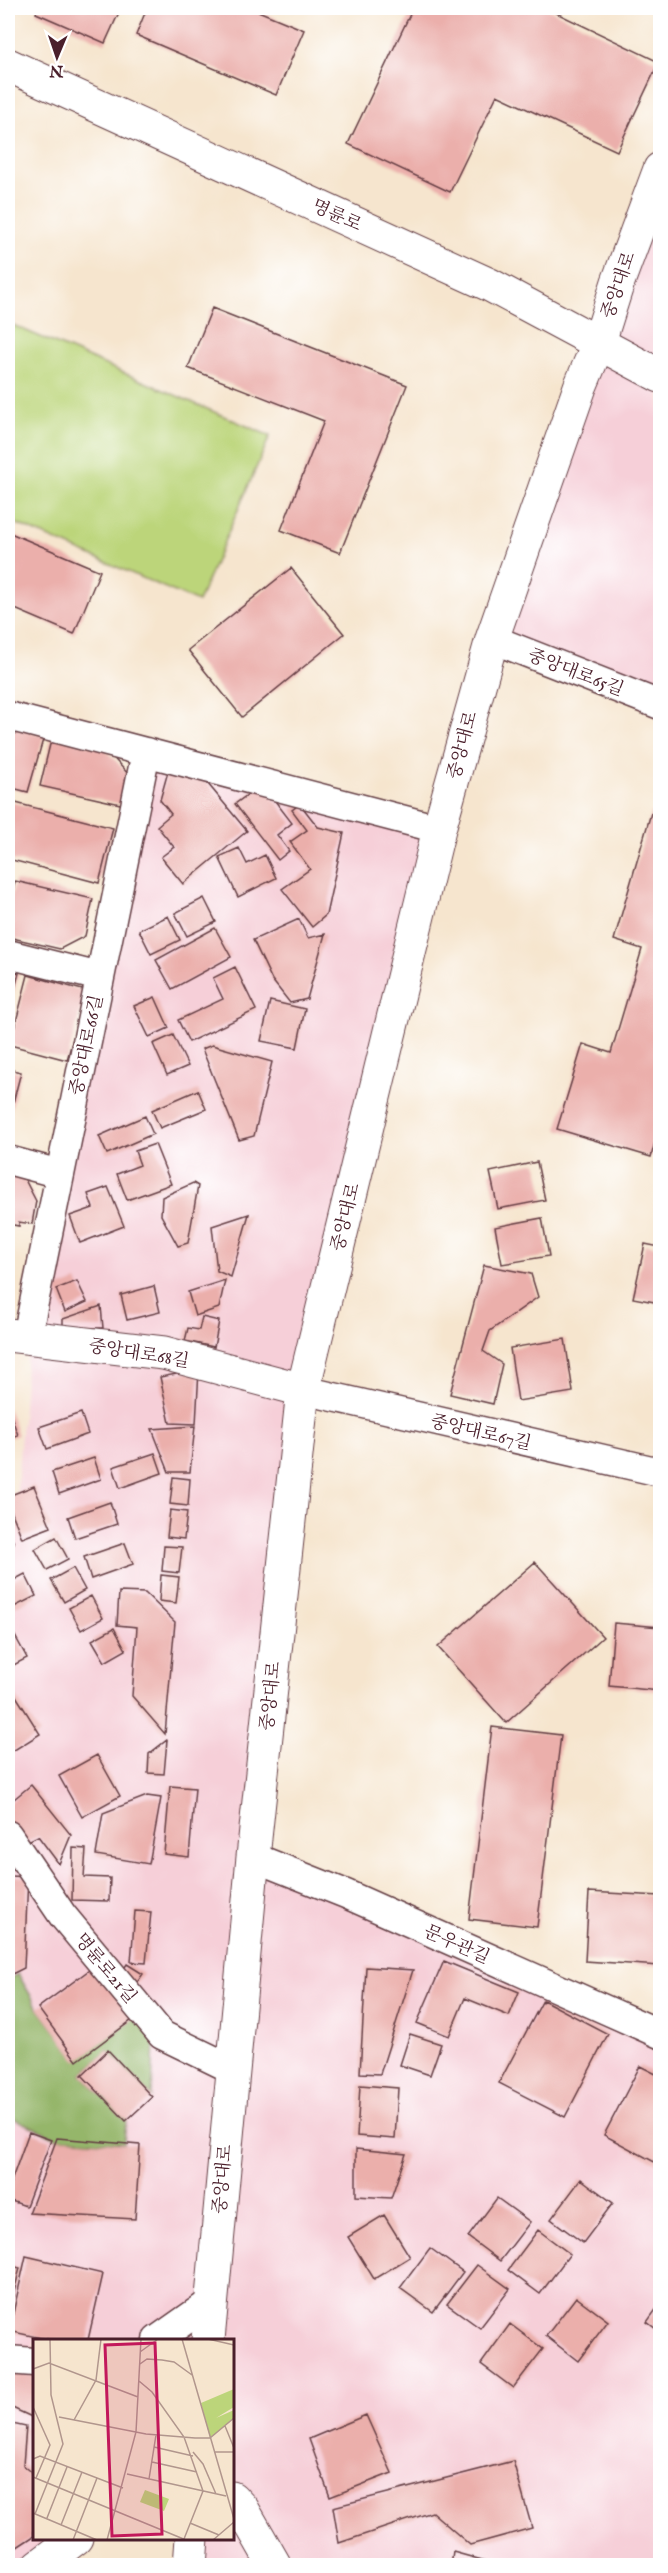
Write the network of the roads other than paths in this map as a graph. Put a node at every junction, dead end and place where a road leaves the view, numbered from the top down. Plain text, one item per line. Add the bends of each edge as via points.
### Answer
1 (8, 65) edge
2 (660, 170) edge
3 (599, 342) junction
4 (660, 376) edge
5 (492, 639) junction
6 (660, 705) edge
7 (8, 716) edge
8 (146, 752) junction
9 (439, 830) junction
10 (8, 954) edge
11 (100, 977) junction
12 (8, 1160) edge
13 (60, 1174) junction
14 (17, 1336) edge
15 (303, 1390) junction
16 (660, 1472) edge
17 (8, 1835) edge
18 (253, 1857) junction
19 (660, 2034) edge
20 (232, 2069) junction
21 (211, 2302) junction
22 (158, 2339) edge
23 (208, 2339) edge
24 (8, 2360) edge
25 (33, 2362) edge
26 (234, 2500) edge
27 (73, 2540) edge
28 (192, 2540) edge
29 (39, 2565) edge
30 (190, 2565) edge
31 (275, 2565) edge

1 - 3 main road, 명륜로 via 490,285
2 - 3 main road, 중앙대로
3 - 4 main road, 명륜로
3 - 5 main road, 중앙대로
5 - 6 street, 중앙대로65길
5 - 9 main road, 중앙대로
7 - 8 street
8 - 9 street
8 - 11 street, 중앙대로66길
9 - 15 main road, 중앙대로
10 - 11 street
11 - 13 street, 중앙대로66길
12 - 13 street
13 - 14 street, 중앙대로66길
14 - 15 main road, 중앙대로68길 via 164,1353
15 - 16 street, 중앙대로67길
15 - 18 main road, 중앙대로
17 - 20 street, 명륜로21길 via 63,1916 162,2035
18 - 19 street, 문우관길 via 346,1894
18 - 20 main road, 중앙대로
20 - 21 main road, 중앙대로
21 - 22 street
21 - 23 main road, 중앙대로
24 - 25 street
26 - 31 main road
27 - 29 main road
28 - 30 main road

